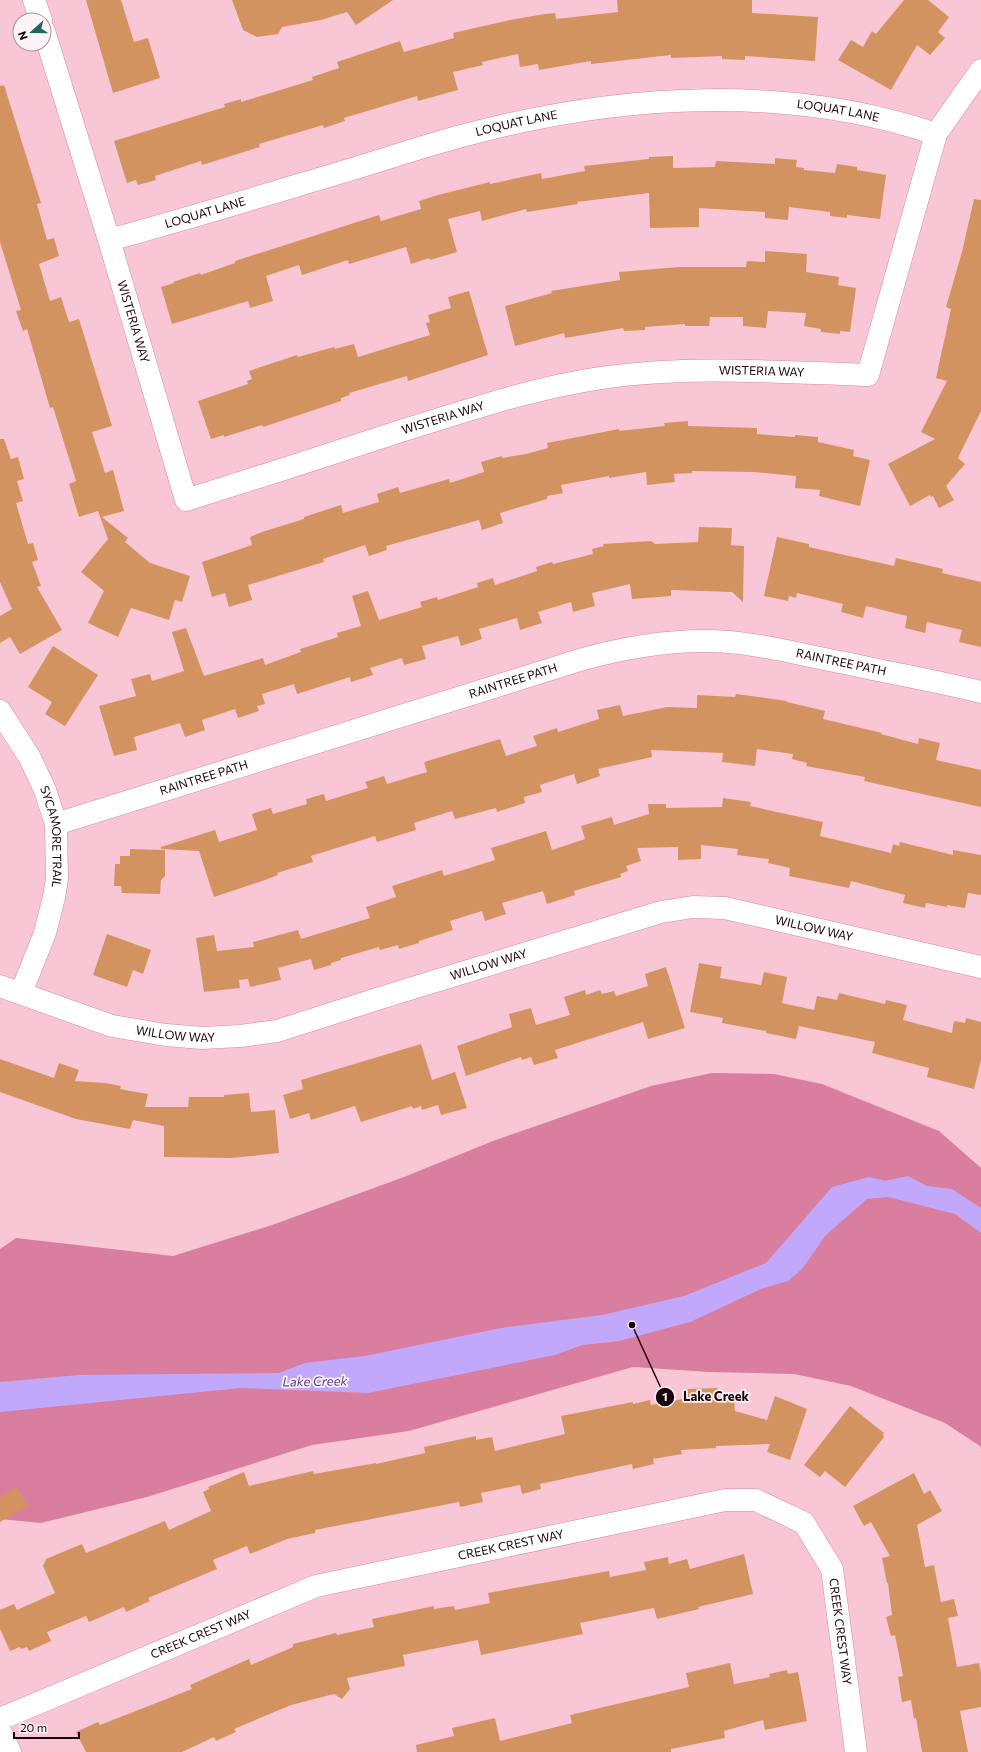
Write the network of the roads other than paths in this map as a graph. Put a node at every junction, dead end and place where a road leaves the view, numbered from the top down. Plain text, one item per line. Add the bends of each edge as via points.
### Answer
1 (34, 0) edge
2 (38, 12) edge
3 (51, 52) edge
4 (981, 70) edge
5 (936, 134) junction
6 (109, 240) junction
7 (981, 692) edge
8 (0, 711) edge
9 (56, 824) junction
10 (981, 967) edge
11 (0, 986) edge
12 (21, 993) junction
13 (0, 1719) edge
14 (0, 1731) edge
15 (10, 1752) edge
16 (856, 1752) edge

1 - 2 street
3 - 6 street, WISTERIA WAY
4 - 5 street, WISTERIA WAY
5 - 6 street, LOQUAT LANE via 871,115 810,105 702,100 626,104 550,116 474,133
5 - 6 street, WISTERIA WAY via 868,375 679,371 565,384 494,402 186,500
7 - 9 street, RAINTREE PATH via 767,647 729,642 656,643 619,649 583,659
8 - 9 street, SYCAMORE TRAIL via 30,758 45,790
9 - 12 street, SYCAMORE TRAIL via 57,879 54,898 45,933
10 - 12 street, WILLOW WAY via 725,908 693,907 661,912 277,1031 240,1036 202,1038 130,1030
11 - 12 street, WILLOW WAY
13 - 16 street, CREEK CREST WAY via 316,1586 725,1500 756,1500 804,1523 832,1569
14 - 15 street

